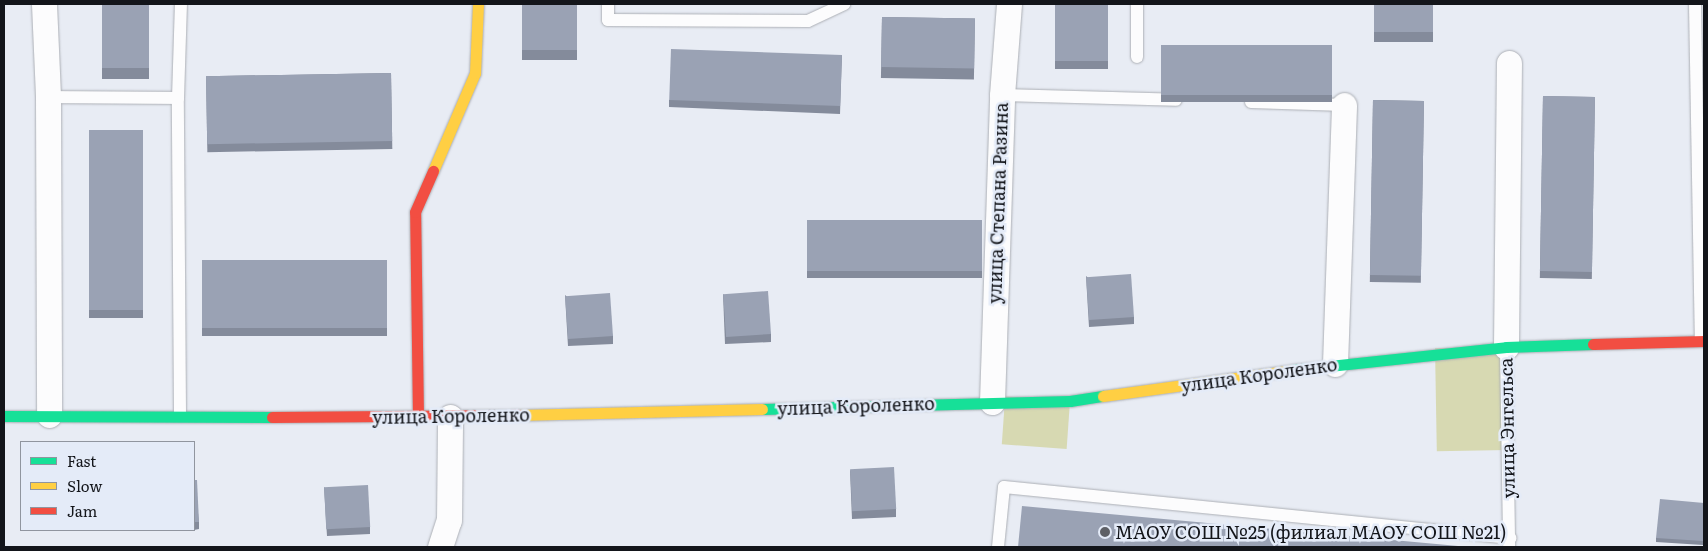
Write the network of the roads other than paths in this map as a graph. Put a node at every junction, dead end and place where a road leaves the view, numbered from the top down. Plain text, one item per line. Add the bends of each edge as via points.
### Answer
1 (44, 4) edge
2 (181, 4) edge
3 (478, 4) edge
4 (608, 4) edge
5 (844, 4) edge
6 (1009, 4) edge
7 (1137, 4) edge
8 (1695, 4) edge
9 (1137, 57) dead end
10 (1509, 63) dead end
11 (1002, 95) junction
12 (48, 97) junction
13 (178, 98) junction
14 (1194, 101) edge
15 (1234, 102) edge
16 (1344, 105) joint
17 (1703, 341) edge
18 (1506, 347) junction
19 (1335, 364) junction
20 (992, 402) junction
21 (180, 414) junction
22 (49, 415) junction
23 (4, 416) edge
24 (418, 418) junction
25 (450, 418) junction
26 (1509, 543) edge
27 (440, 547) edge
28 (998, 547) edge

1 - 12 street
2 - 13 lane
3 - 24 street via 475,73 416,212
4 - 5 lane via 608,20 788,21 808,21
6 - 11 street, улица Степана Разина
7 - 9 lane
8 - 17 lane
10 - 18 street
11 - 14 lane
11 - 20 street, улица Степана Разина
12 - 13 lane
12 - 22 street
13 - 21 lane
15 - 16 lane
16 - 19 street
17 - 18 street, улица Короленко
18 - 19 street, улица Короленко
18 - 26 lane, улица Энгельса
19 - 20 street, улица Короленко via 1070,401
20 - 25 street, улица Короленко
21 - 22 street, улица Короленко
21 - 24 street, улица Короленко
22 - 23 street, улица Короленко
24 - 25 street, улица Короленко
25 - 27 street via 449,520
26 - 28 lane via 1004,486

